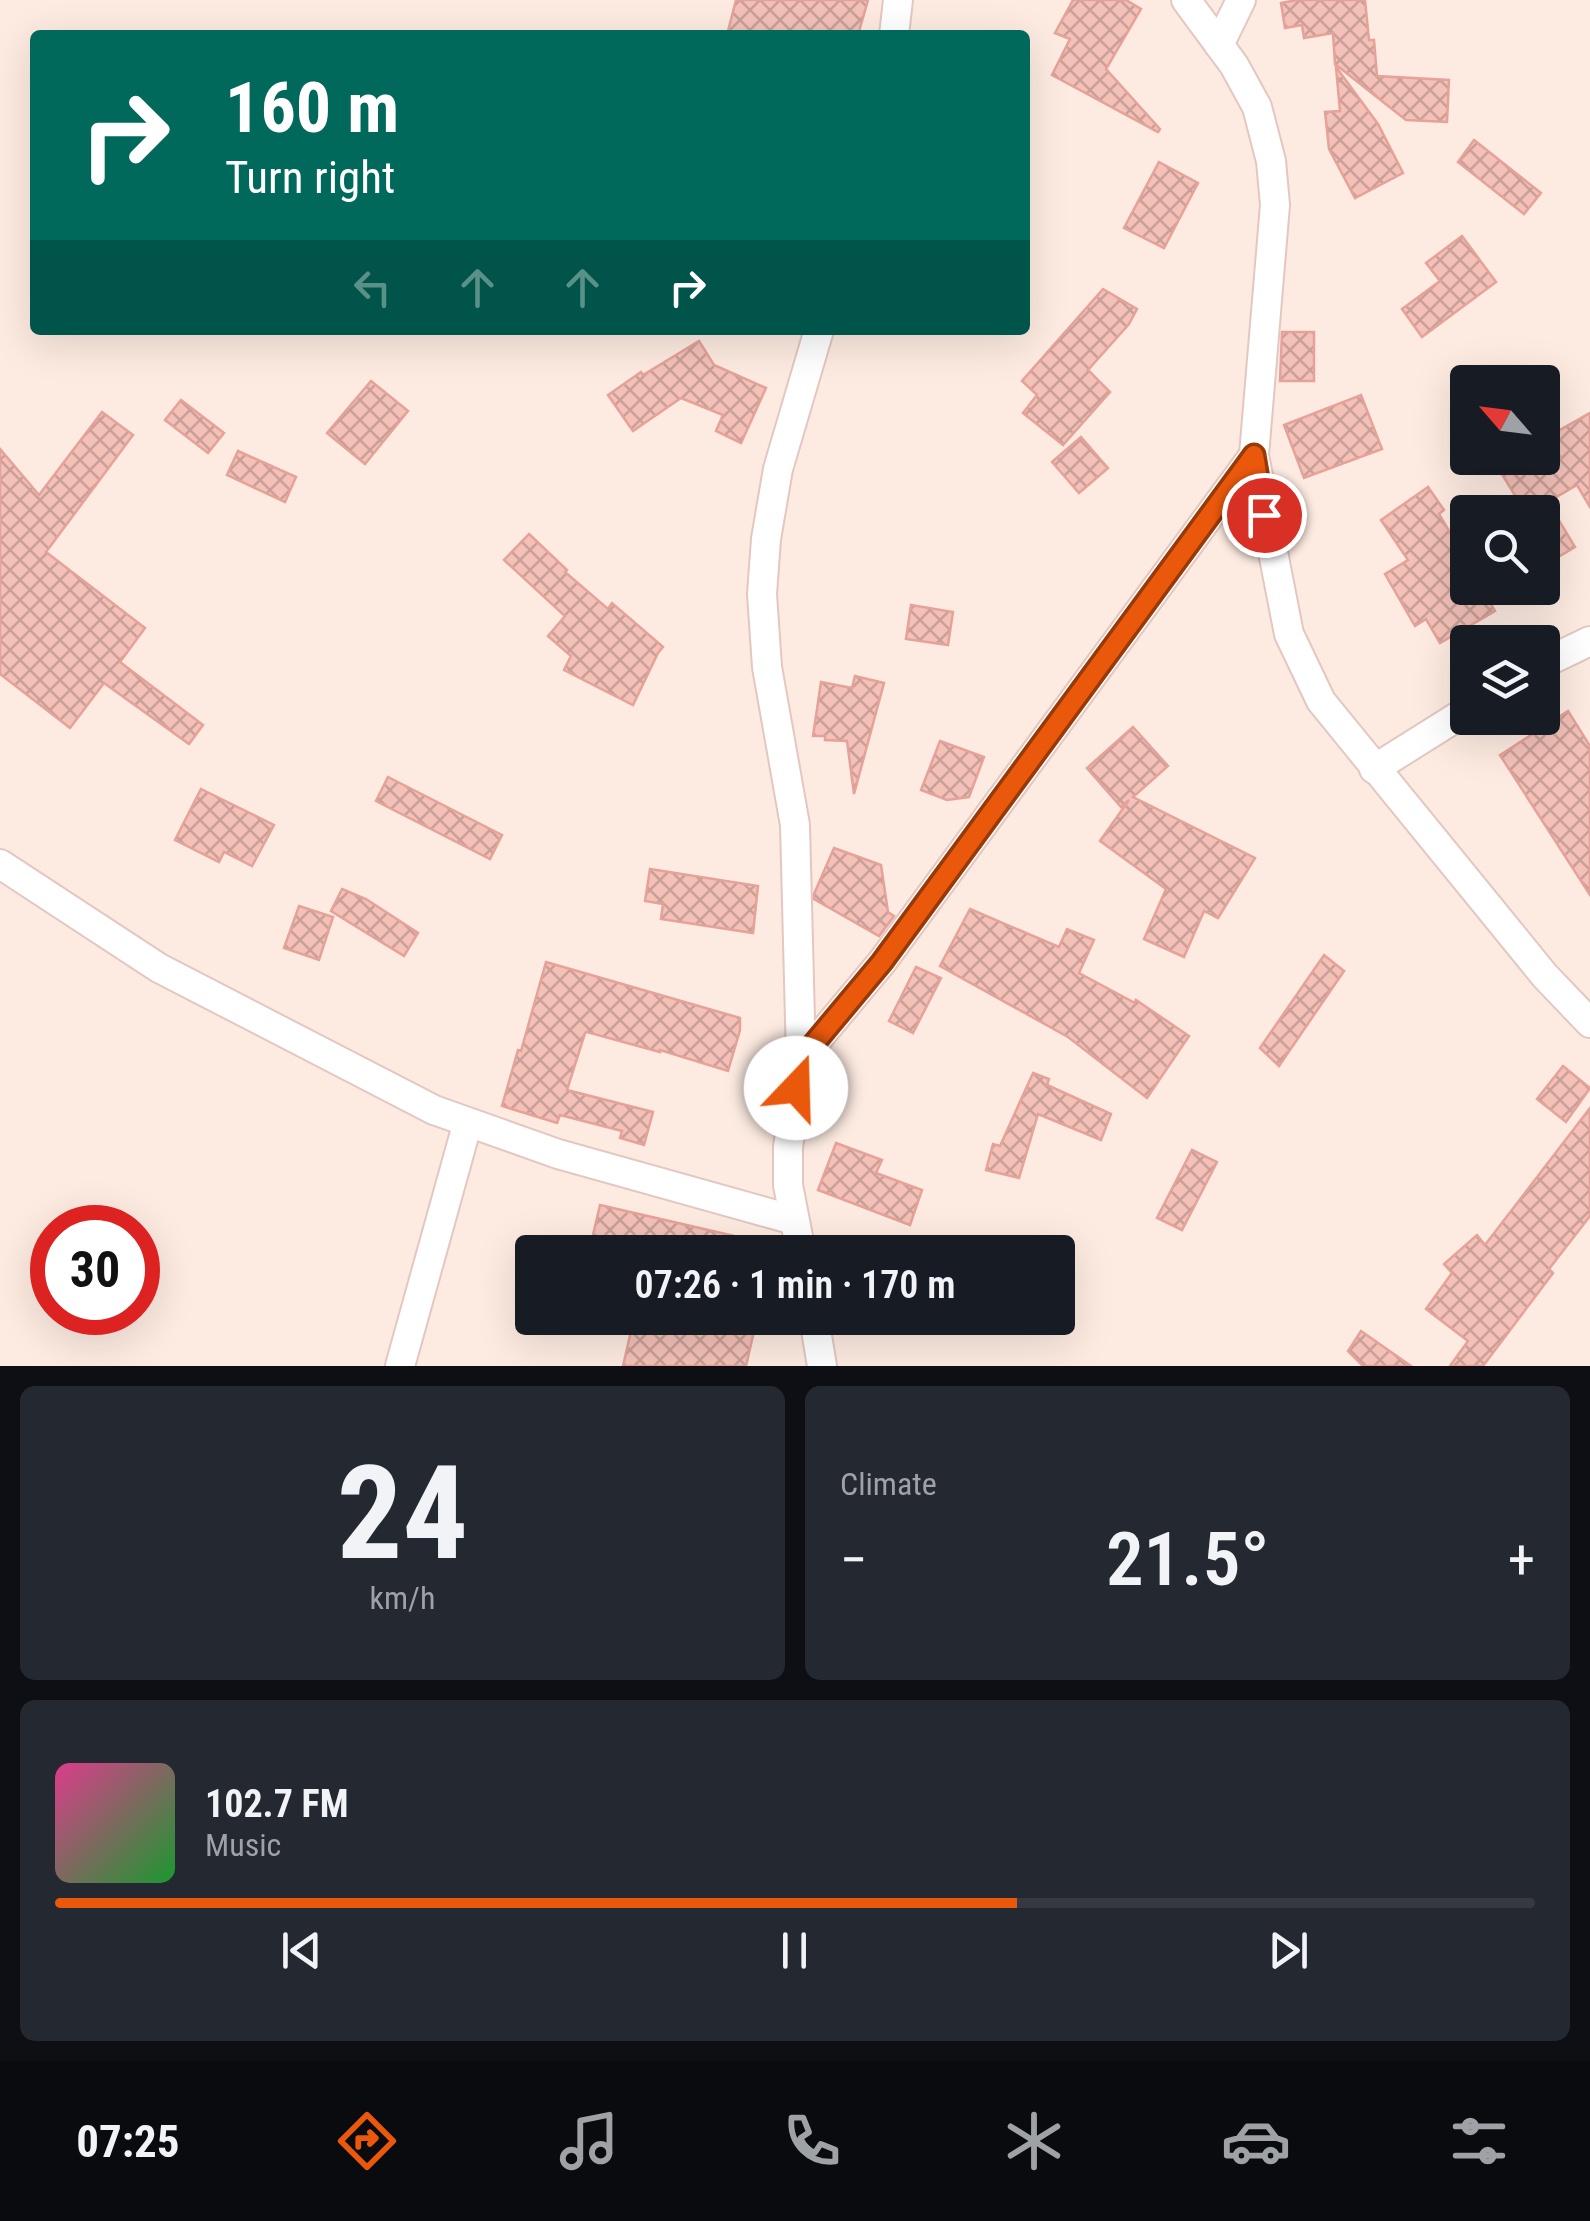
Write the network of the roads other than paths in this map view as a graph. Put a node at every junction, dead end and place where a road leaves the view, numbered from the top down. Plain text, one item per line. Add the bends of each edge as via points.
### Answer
1 (898, 0) edge
2 (1186, 0) edge
3 (1241, 0) edge
4 (895, 30) edge
5 (1219, 45) junction
6 (818, 335) edge
7 (1254, 455) junction
8 (1590, 640) edge
9 (1560, 655) edge
10 (1450, 721) edge
11 (1374, 769) junction
12 (0, 864) edge
13 (1590, 1023) edge
14 (801, 1059) junction
15 (464, 1136) dead end
16 (794, 1220) junction
17 (797, 1235) edge
18 (817, 1335) edge
19 (400, 1366) edge
20 (822, 1366) edge

1 - 4 street
2 - 5 street
3 - 5 street
5 - 7 street via 1257,108 1272,160 1275,204
6 - 14 street via 778,469 762,594 795,825
7 - 11 street via 1289,634 1321,701
7 - 14 street via 882,962
8 - 9 street
10 - 11 street
11 - 13 street
12 - 16 street via 160,968 434,1110 558,1154
14 - 16 street via 788,1148
15 - 19 street
16 - 17 street
18 - 20 street

